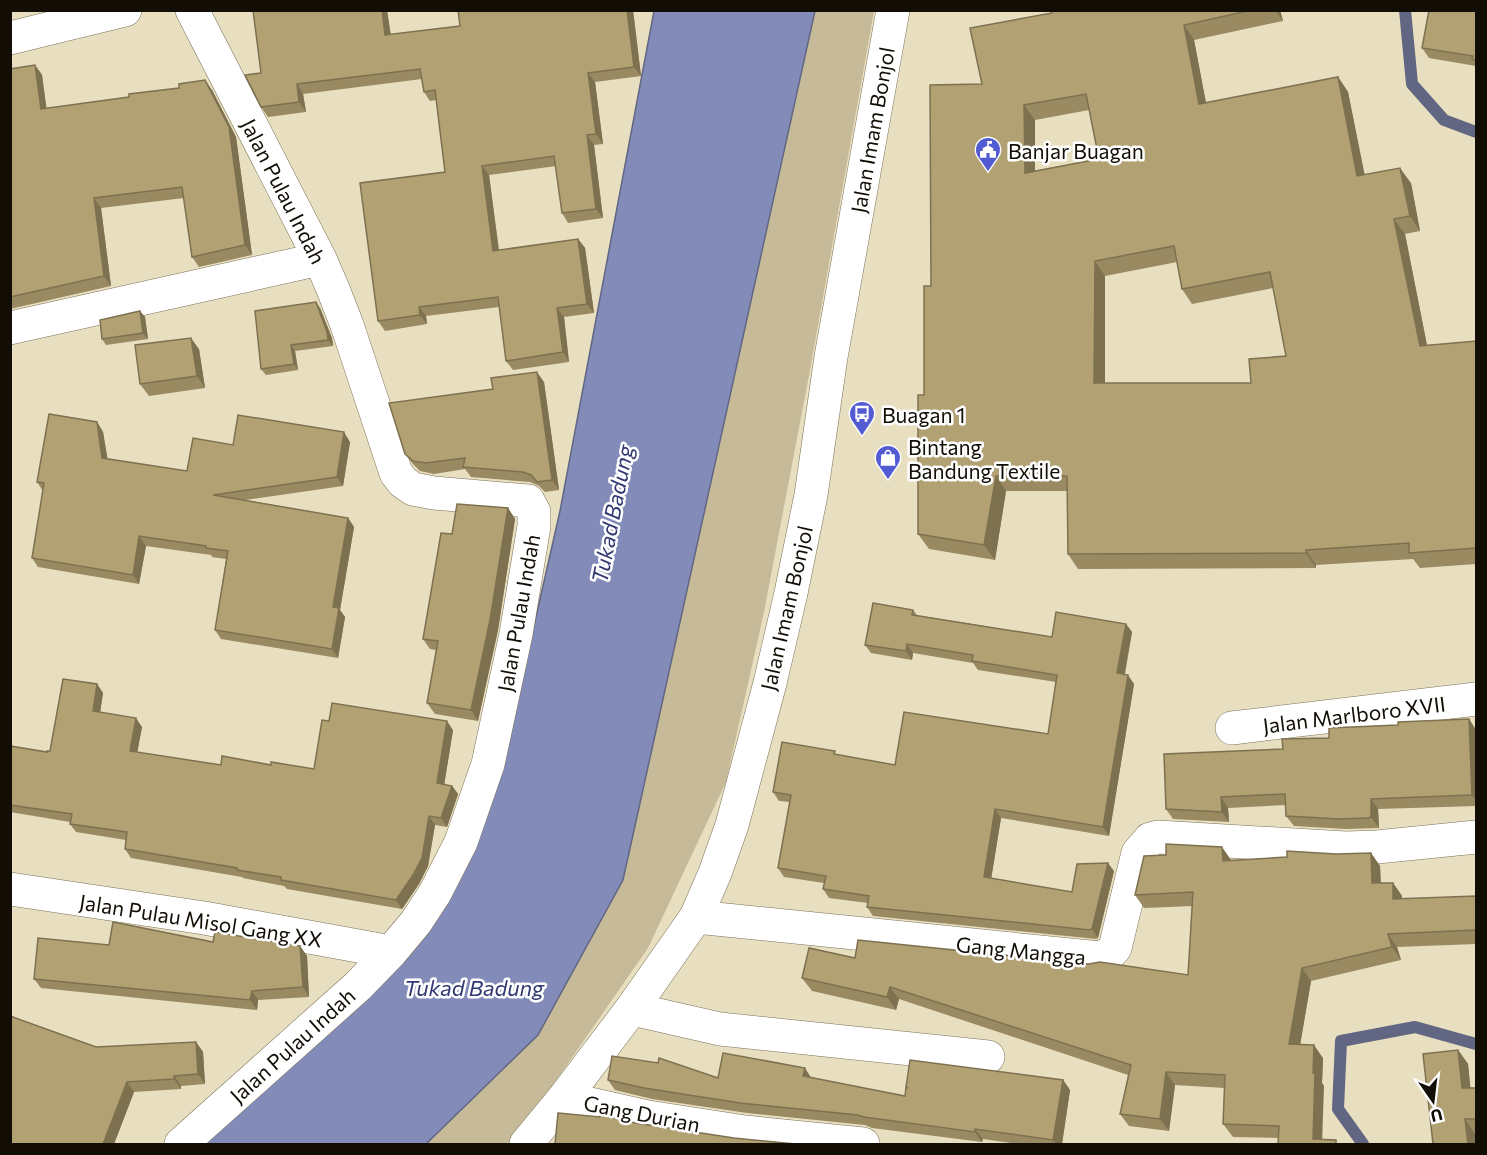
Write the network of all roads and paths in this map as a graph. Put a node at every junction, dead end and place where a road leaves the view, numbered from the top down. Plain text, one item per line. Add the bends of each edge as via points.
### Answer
1 (125, 10) edge
2 (192, 10) edge
3 (893, 10) edge
4 (10, 38) edge
5 (320, 259) junction
6 (10, 328) edge
7 (1476, 699) edge
8 (1232, 728) dead end
9 (1476, 837) edge
10 (10, 889) edge
11 (696, 916) junction
12 (391, 952) junction
13 (632, 1009) junction
14 (988, 1057) dead end
15 (564, 1098) junction
16 (181, 1144) edge
17 (526, 1144) edge
18 (863, 1144) edge

1 - 4 main road
2 - 5 main road, Jalan Pulau Indah
3 - 11 main road, Jalan Imam Bonjol via 791,592 732,825
5 - 6 main road
5 - 12 main road, Jalan Pulau Indah via 347,325 396,473 403,482 413,489 434,493 528,501 534,512 516,634 488,764 461,842 435,893
7 - 8 main road, Jalan Marlboro XVII
9 - 11 main road, Gang Mangga via 1346,848 1150,839 1138,853 1114,948 1100,958
10 - 12 main road, Jalan Pulau Misol Gang XX via 204,918
11 - 13 main road, Jalan Imam Bonjol
12 - 16 main road, Jalan Pulau Indah
13 - 14 main road via 720,1029
13 - 15 main road, Jalan Imam Bonjol
15 - 17 main road, Jalan Imam Bonjol
15 - 18 main road, Gang Durian via 648,1117 745,1132

